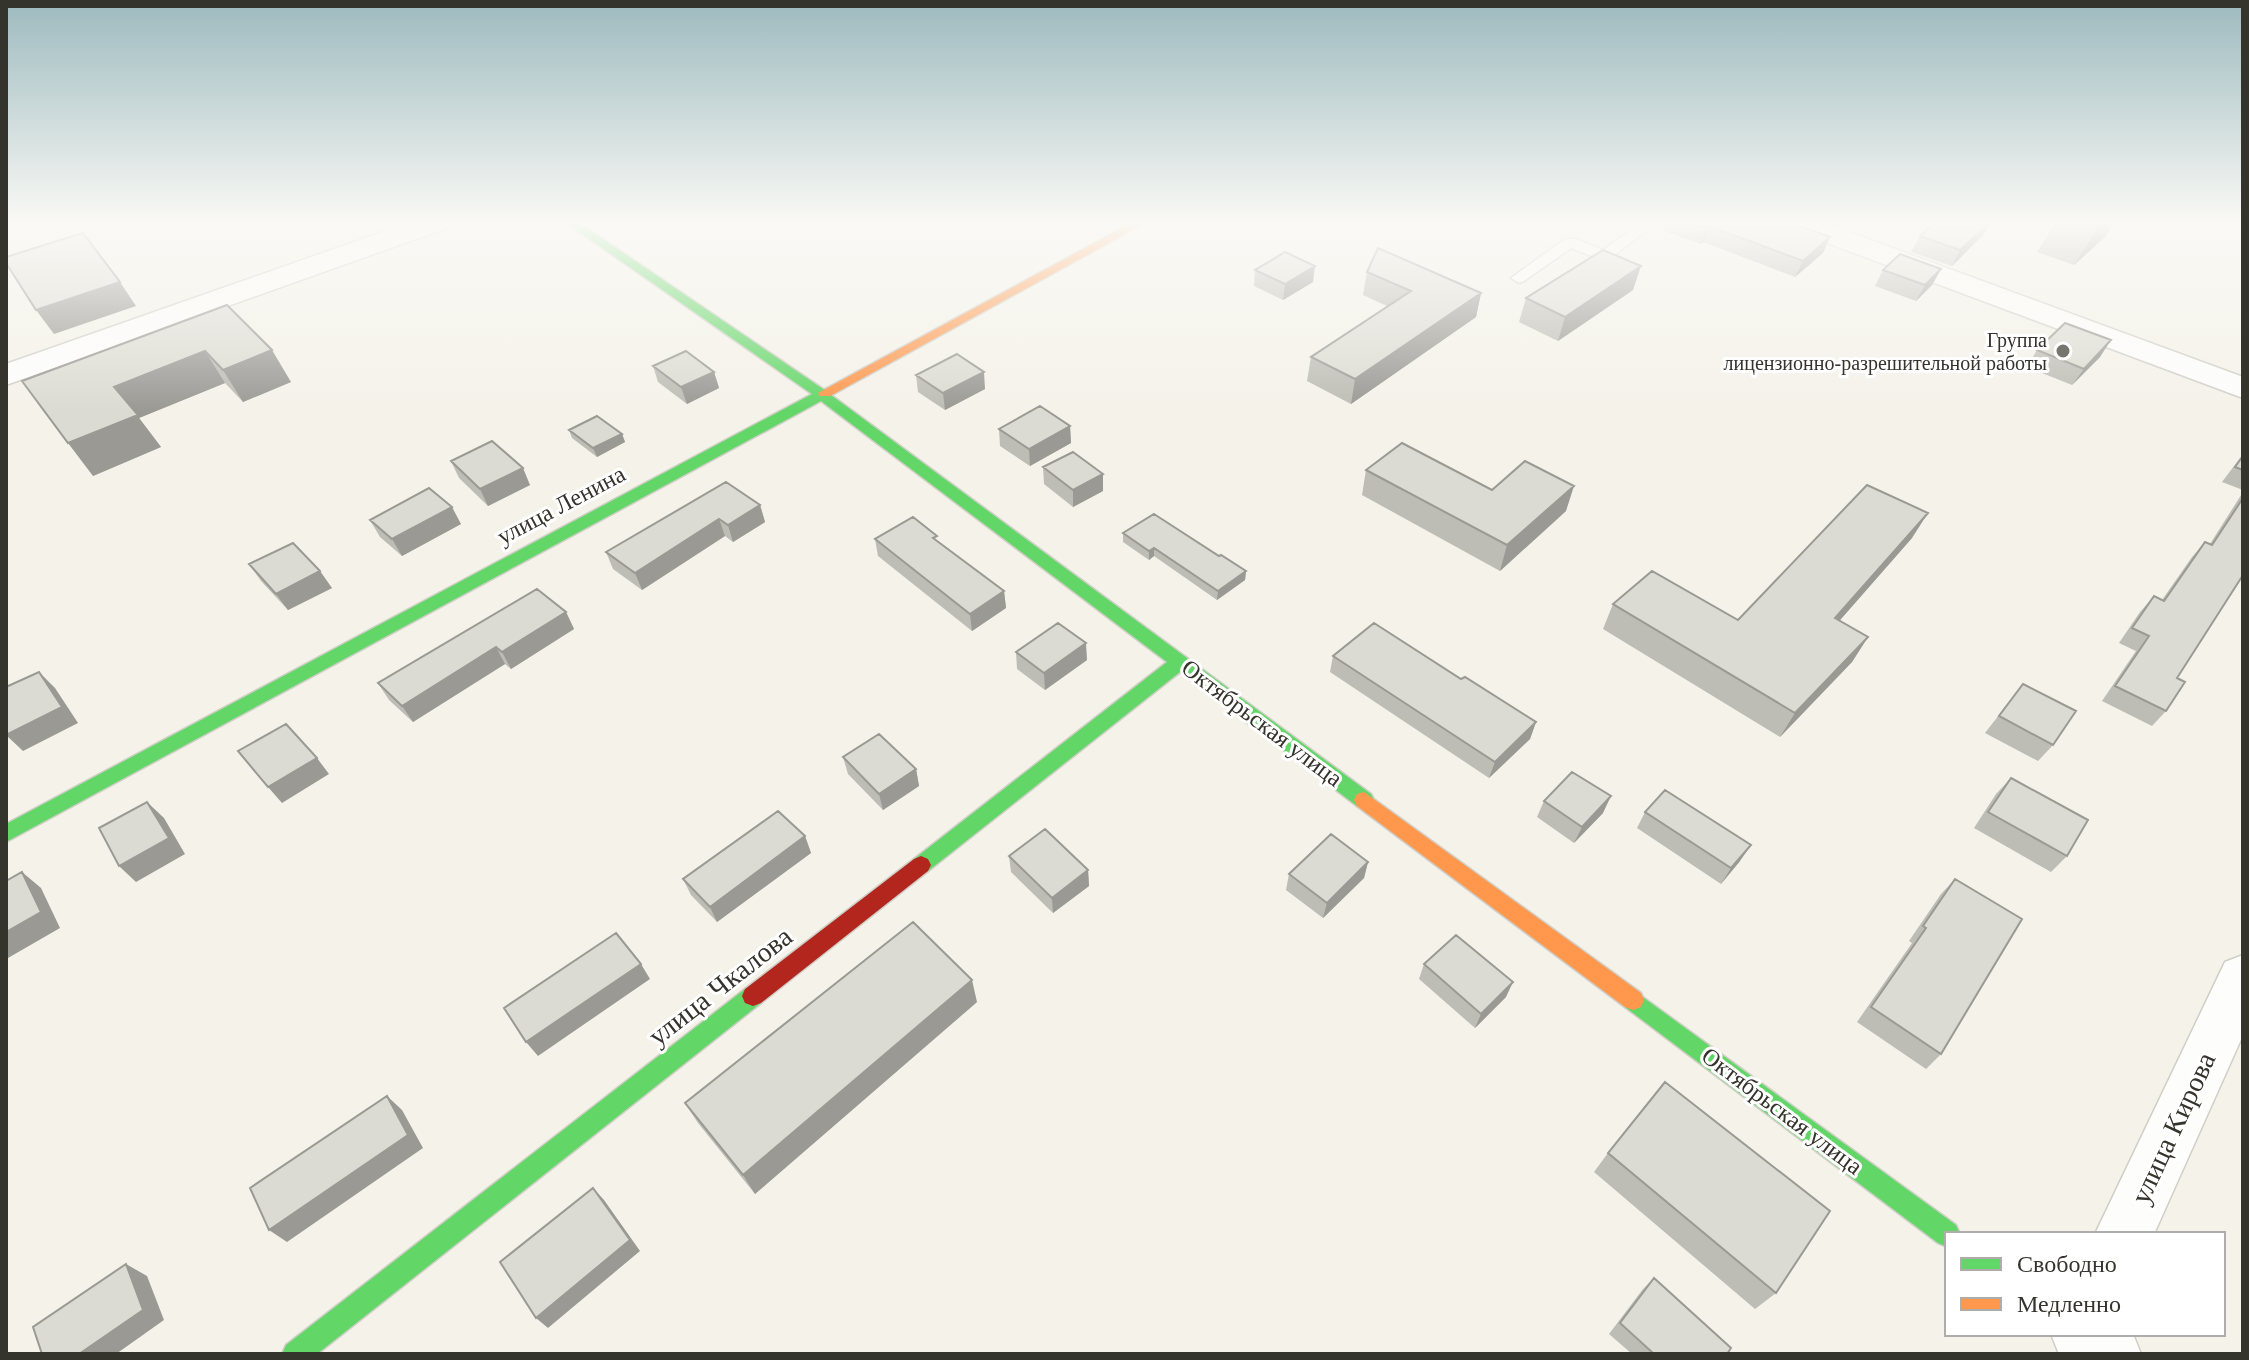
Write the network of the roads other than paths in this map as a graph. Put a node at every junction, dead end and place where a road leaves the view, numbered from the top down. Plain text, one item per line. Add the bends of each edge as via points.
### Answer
1 (255, 285) edge
2 (663, 285) edge
3 (1021, 285) edge
4 (1968, 285) edge
5 (8, 372) edge
6 (2243, 388) edge
7 (819, 393) junction
8 (1180, 662) junction
9 (6, 834) edge
10 (2243, 978) edge
11 (2125, 1232) edge
12 (1945, 1233) edge
13 (2078, 1336) edge
14 (2082, 1336) edge
15 (295, 1354) edge
16 (2067, 1354) edge
17 (2110, 1354) edge

1 - 5 street
2 - 7 street, Октябрьская улица
3 - 7 street, улица Ленина
4 - 6 street
7 - 8 street, Октябрьская улица
7 - 9 street, улица Ленина
8 - 12 street, Октябрьская улица
8 - 15 street, улица Чкалова
10 - 11 street, улица Кирова
13 - 16 street
14 - 17 street

